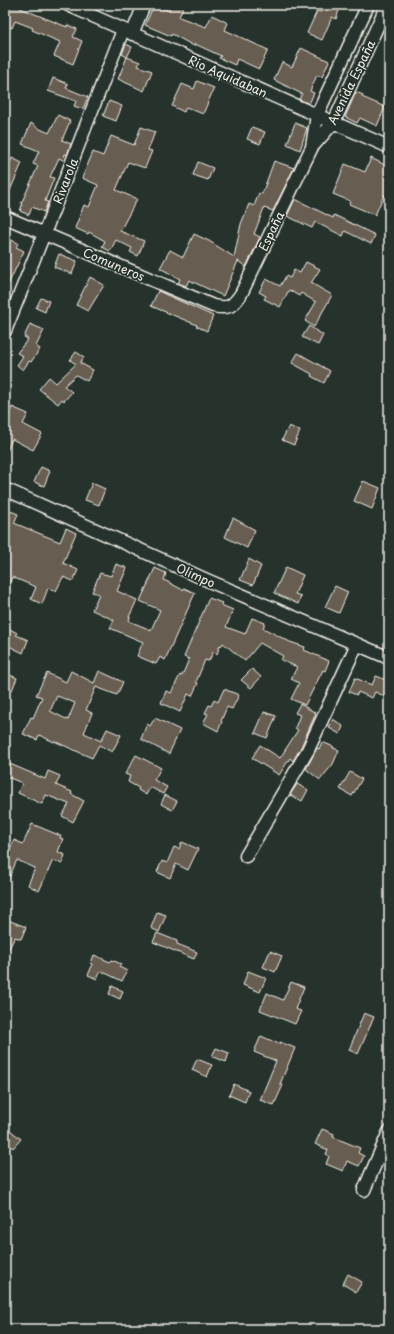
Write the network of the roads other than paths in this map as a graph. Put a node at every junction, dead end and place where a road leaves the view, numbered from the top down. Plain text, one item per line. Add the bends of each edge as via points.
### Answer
1 (68, 5) edge
2 (144, 5) edge
3 (368, 5) edge
4 (387, 5) edge
5 (127, 32) junction
6 (317, 116) junction
7 (334, 122) junction
8 (312, 147) junction
9 (389, 147) edge
10 (5, 217) edge
11 (44, 234) junction
12 (224, 309) joint
13 (5, 331) edge
14 (5, 489) edge
15 (357, 644) junction
16 (389, 658) edge
17 (246, 856) dead end
18 (389, 1132) edge
19 (364, 1190) dead end

1 - 5 street, Rio Aquidaban
2 - 5 street, Rivarola
3 - 6 street, Avenida España
4 - 7 street, Avenida España
5 - 6 street, Rio Aquidaban
5 - 11 street, Rivarola
6 - 7 street, Rio Aquidaban
6 - 8 street, Avenida España
7 - 8 street, Avenida España
7 - 9 street, Rio Aquidaban
8 - 12 street, España via 240,294 234,305
10 - 11 street, Comuneros
11 - 12 street, Comuneros
11 - 13 street, Rivarola
14 - 15 street, Olimpo via 209,582
15 - 16 street, Olimpo
15 - 17 street via 308,750
18 - 19 street

